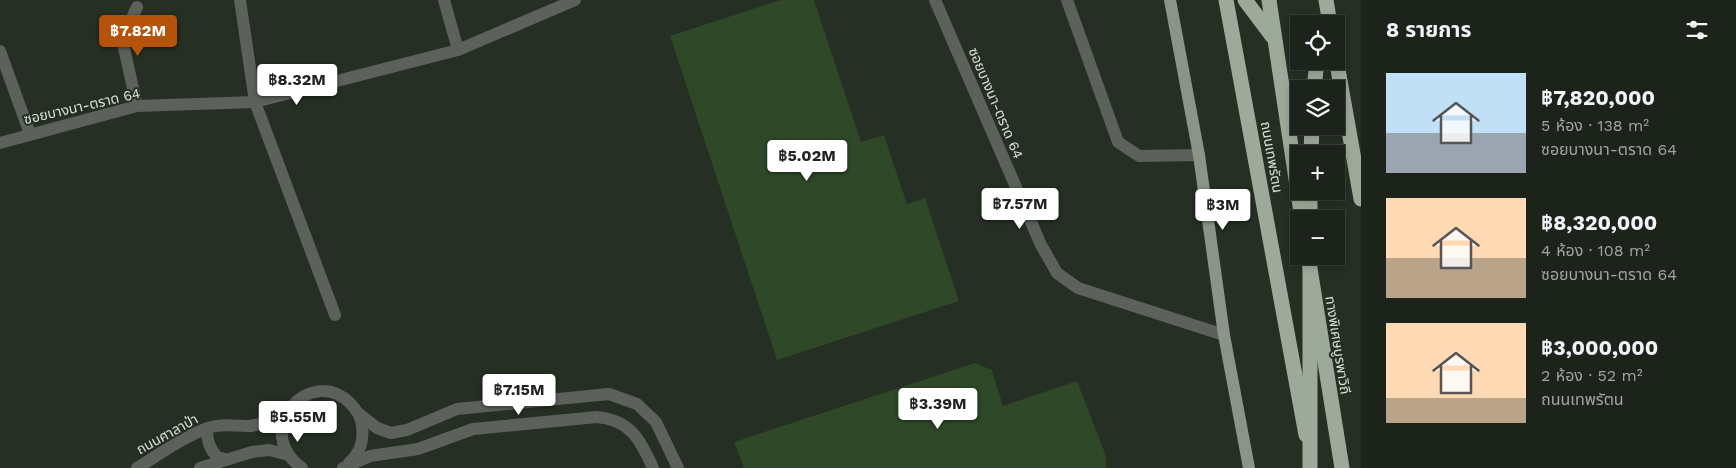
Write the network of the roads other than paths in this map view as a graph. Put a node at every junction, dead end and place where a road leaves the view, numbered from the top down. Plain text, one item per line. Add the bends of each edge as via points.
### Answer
1 (240, 0) edge
2 (444, 0) edge
3 (575, 0) edge
4 (935, 0) edge
5 (1067, 0) edge
6 (1170, 0) edge
7 (1226, 0) edge
8 (1246, 0) edge
9 (1269, 0) edge
10 (1321, 0) edge
11 (1326, 0) edge
12 (137, 7) dead end
13 (1320, 15) edge
14 (1328, 15) edge
15 (1273, 37) junction
16 (0, 50) edge
17 (458, 50) junction
18 (1338, 70) edge
19 (255, 102) junction
20 (137, 106) junction
21 (30, 134) junction
22 (0, 143) edge
23 (1198, 155) junction
24 (1361, 199) edge
25 (1301, 210) edge
26 (1309, 265) edge
27 (1310, 265) edge
28 (335, 315) dead end
29 (1224, 335) junction
30 (295, 402) junction
31 (358, 413) junction
32 (207, 428) junction
33 (289, 456) junction
34 (225, 458) junction
35 (137, 468) edge
36 (200, 468) edge
37 (302, 468) edge
38 (343, 468) edge
39 (653, 468) edge
40 (678, 468) edge
41 (1249, 468) edge
42 (1311, 468) edge
43 (1342, 468) edge

1 - 19 street
2 - 17 street
3 - 17 street, ซอยบางนา-ตราด 64
4 - 29 street, ซอยบางนา-ตราด 64 via 1041,245 1057,274 1078,288
5 - 23 street via 1118,142 1139,156
6 - 23 main road
7 - 42 highway, ถนนเทพรัตน
8 - 15 highway
9 - 15 highway
10 - 13 highway
11 - 14 highway
12 - 20 street via 124,35 124,48
15 - 25 highway
16 - 21 street
17 - 19 street, ซอยบางนา-ตราด 64
18 - 24 highway
19 - 20 street, ซอยบางนา-ตราด 64
19 - 28 street
20 - 21 street, ซอยบางนา-ตราด 64
21 - 22 street, ซอยบางนา-ตราด 64
23 - 29 main road
26 - 42 highway, bridge
27 - 43 highway, ทางพิเศษบูรพาวิถี, bridge
29 - 41 main road
30 - 31 street, ถนนศาลาป่า via 306,394 333,393 346,399
30 - 32 street, ถนนศาลาป่า via 266,422
30 - 33 street via 282,424 282,437
31 - 38 street via 363,434 360,448
31 - 40 street, ถนนศาลาป่า via 377,428 391,433 407,430 457,409 609,394 637,404 656,422
32 - 34 street via 211,451 217,457
32 - 35 street, ถนนศาลาป่า
33 - 34 street via 269,450
33 - 37 street
34 - 36 street
38 - 39 street via 370,456 418,449 473,429 608,418 631,430

